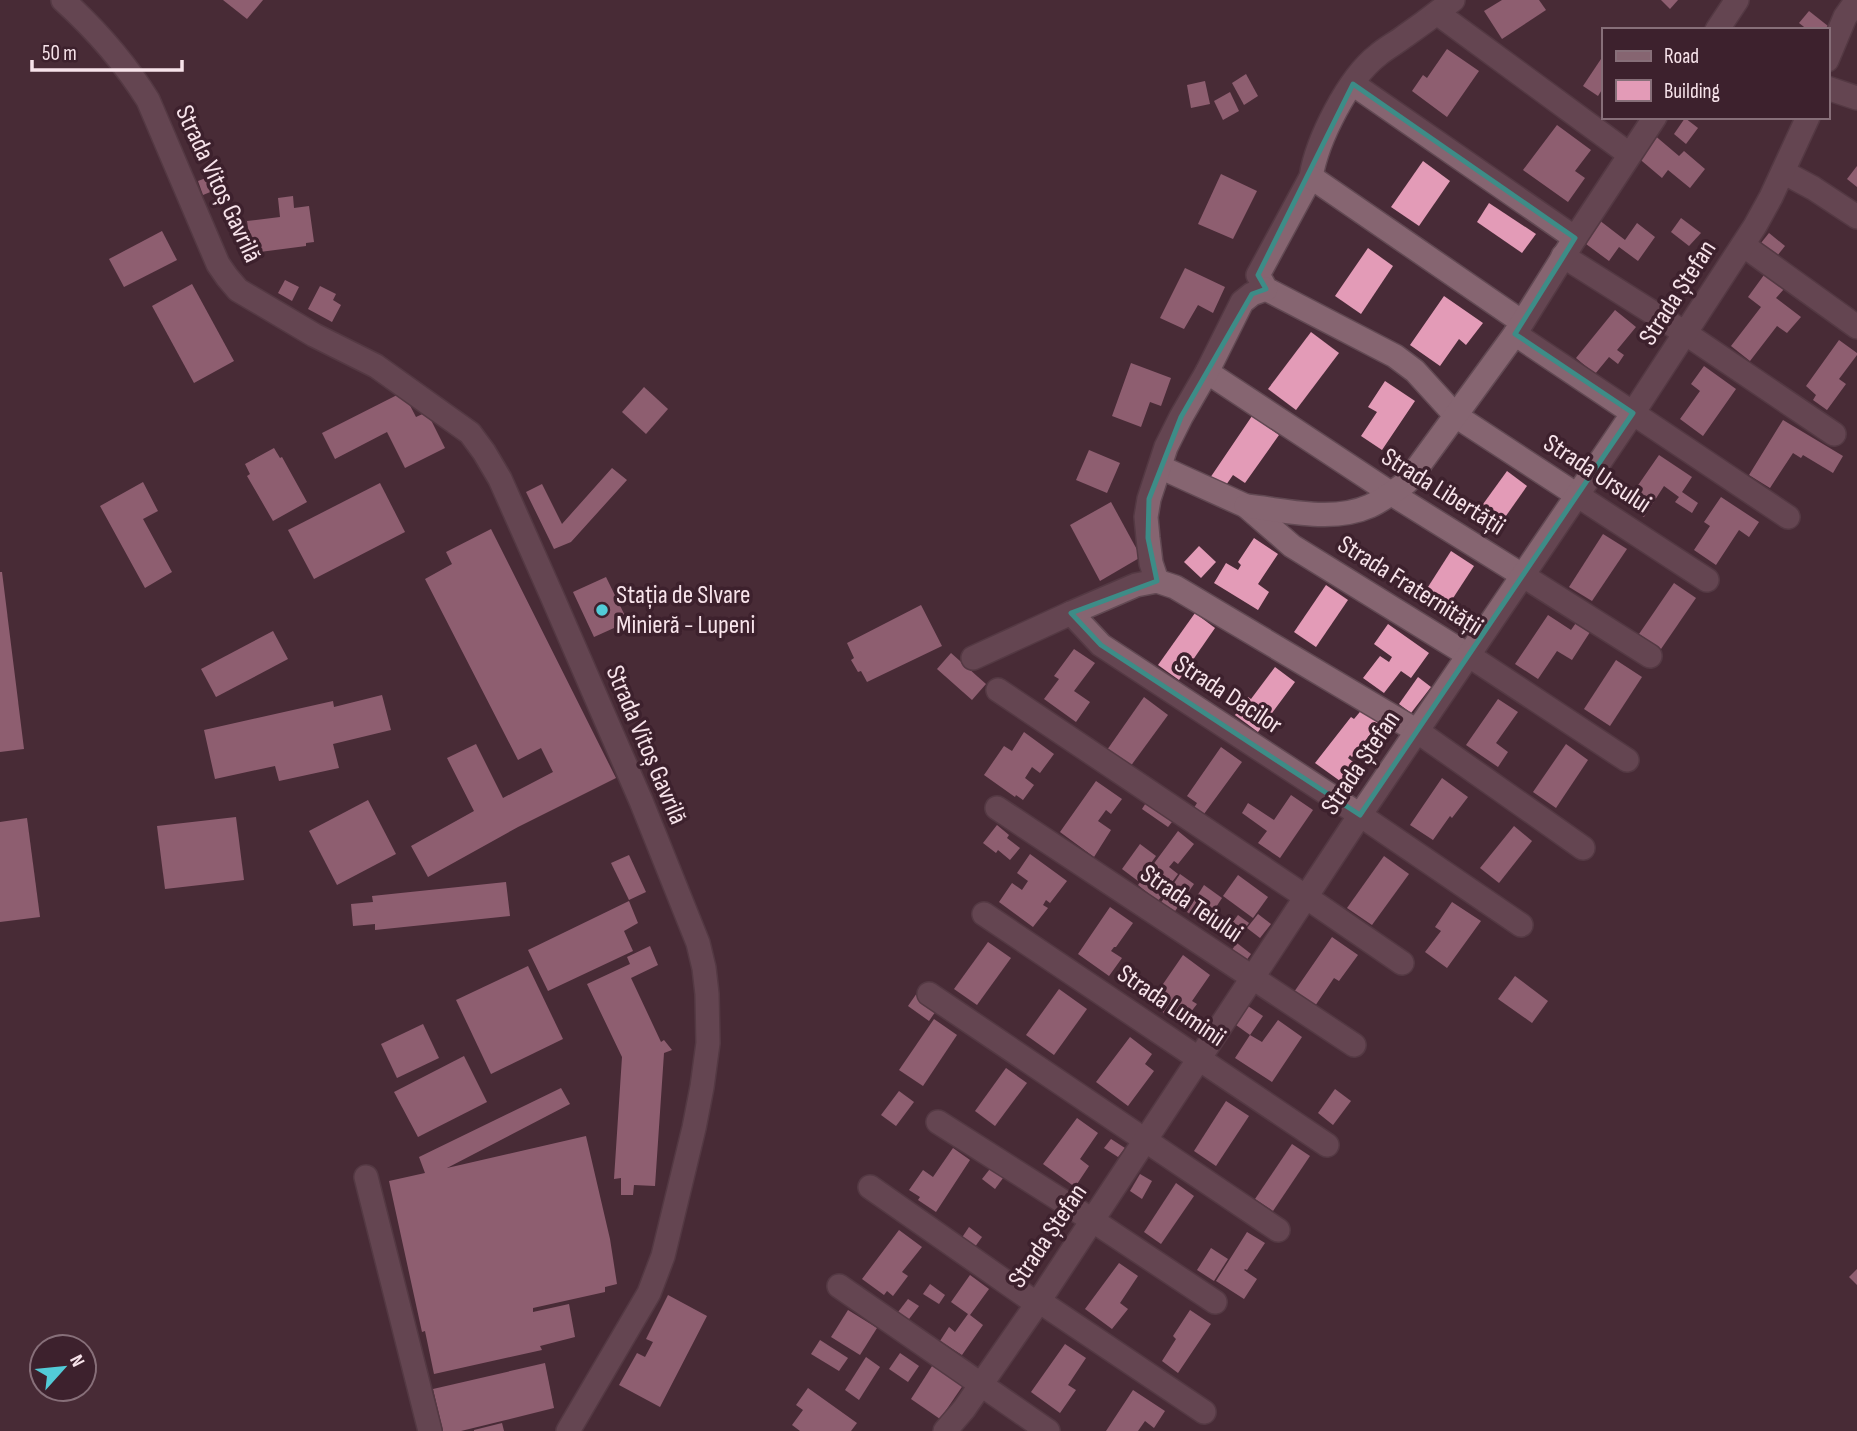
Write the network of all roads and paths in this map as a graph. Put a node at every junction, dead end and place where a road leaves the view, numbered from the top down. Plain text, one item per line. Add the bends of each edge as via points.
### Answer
1 (63, 0) edge
2 (1737, 0) edge
3 (1857, 0) edge
4 (1445, 7) edge
5 (1718, 28) edge
6 (1829, 55) edge
7 (1353, 84) junction
8 (1829, 89) edge
9 (1857, 98) edge
10 (1654, 119) edge
11 (1807, 119) edge
12 (1629, 154) junction
13 (1783, 172) junction
14 (1311, 177) junction
15 (1857, 217) edge
16 (1743, 245) junction
17 (1569, 247) junction
18 (1266, 289) junction
19 (1857, 327) edge
20 (1518, 328) junction
21 (1685, 333) junction
22 (1207, 372) junction
23 (1633, 413) junction
24 (1456, 416) junction
25 (1835, 434) dead end
26 (1160, 467) junction
27 (1391, 494) junction
28 (1577, 494) junction
29 (1246, 506) junction
30 (1788, 517) dead end
31 (1522, 575) junction
32 (1157, 580) junction
33 (1707, 580) dead end
34 (1071, 613) junction
35 (1468, 655) junction
36 (1650, 656) dead end
37 (973, 658) dead end
38 (998, 690) dead end
39 (1417, 731) junction
40 (1627, 760) dead end
41 (998, 808) dead end
42 (1360, 816) junction
43 (1583, 848) dead end
44 (1306, 897) junction
45 (984, 914) dead end
46 (1521, 925) dead end
47 (1402, 963) dead end
48 (1252, 978) junction
49 (929, 994) dead end
50 (1354, 1045) dead end
51 (1199, 1058) junction
52 (938, 1122) dead end
53 (1145, 1140) junction
54 (1327, 1145) dead end
55 (366, 1177) dead end
56 (870, 1187) dead end
57 (1092, 1220) junction
58 (1278, 1230) dead end
59 (839, 1286) dead end
60 (1038, 1302) junction
61 (1215, 1302) dead end
62 (981, 1384) junction
63 (1204, 1412) dead end
64 (430, 1431) edge
65 (568, 1431) edge
66 (945, 1431) edge
67 (1048, 1431) edge

1 - 65 street, Strada Vitoș Gavrilă via 114,53 148,100 218,264 238,290 376,366 470,433 484,452 558,609 698,943 707,994 708,1043 694,1128 663,1256 649,1293
2 - 5 street
3 - 6 street
4 - 7 street via 1377,55
4 - 12 street
7 - 14 street via 1332,118
7 - 17 street
8 - 9 street
10 - 12 street
11 - 13 street, Strada Ștefan
12 - 17 street
13 - 15 street
13 - 16 street, Strada Ștefan
14 - 18 street via 1258,275
14 - 20 street
16 - 19 street
16 - 21 street, Strada Ștefan
17 - 20 street
17 - 21 street
18 - 22 street via 1242,302
18 - 24 street, Strada Ursului via 1395,356
20 - 23 street
20 - 24 street
21 - 23 street, Strada Ștefan
21 - 25 street
22 - 26 street
22 - 27 street, Strada Libertății
23 - 28 street, Strada Ștefan
23 - 30 street
24 - 27 street via 1407,482
24 - 28 street, Strada Ursului
26 - 29 street, Strada Fraternității
26 - 32 street via 1146,517
27 - 29 street via 1346,513
27 - 31 street, Strada Libertății
28 - 31 street, Strada Ștefan
28 - 33 street, Strada Ursului
29 - 35 street, Strada Fraternității via 1292,546
31 - 35 street, Strada Ștefan
31 - 36 street, Strada Libertății
32 - 34 street
32 - 39 street
34 - 37 street
34 - 42 street, Strada Dacilor via 1101,645
35 - 39 street, Strada Ștefan
35 - 40 street, Strada Fraternității
38 - 44 street
39 - 42 street, Strada Ștefan
39 - 43 street
41 - 48 street, Strada Teiului
42 - 44 street, Strada Ștefan
42 - 46 street, Strada Dacilor
44 - 47 street
44 - 48 street, Strada Ștefan
45 - 51 street, Strada Luminii
48 - 50 street, Strada Teiului
48 - 51 street, Strada Ștefan
49 - 53 street
51 - 53 street, Strada Ștefan
51 - 54 street, Strada Luminii
52 - 57 street
53 - 57 street, Strada Ștefan
53 - 58 street
55 - 64 street
56 - 60 street
57 - 60 street, Strada Ștefan
57 - 61 street
59 - 62 street
60 - 62 street, Strada Ștefan
60 - 63 street
62 - 66 street, Strada Ștefan
62 - 67 street

